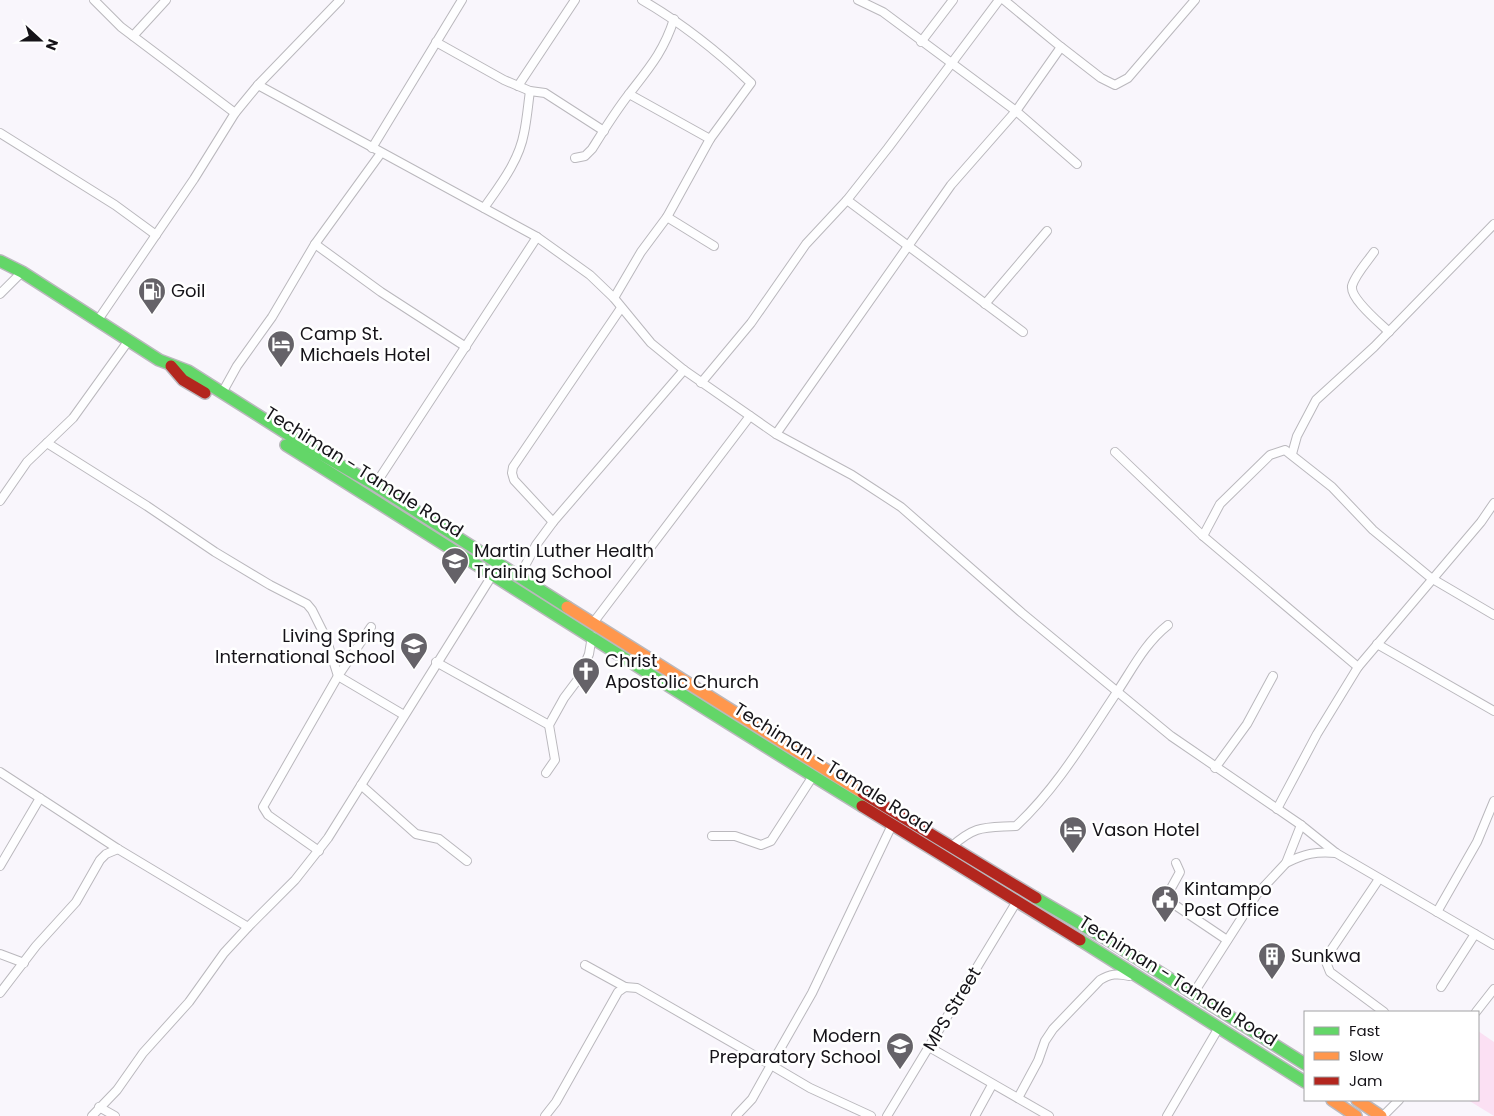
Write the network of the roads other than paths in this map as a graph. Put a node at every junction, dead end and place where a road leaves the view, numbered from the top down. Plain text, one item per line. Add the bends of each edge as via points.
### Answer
1 (94, 0) edge
2 (166, 0) edge
3 (340, 0) edge
4 (462, 0) edge
5 (575, 0) edge
6 (642, 0) edge
7 (858, 0) edge
8 (954, 0) edge
9 (999, 0) edge
10 (1004, 0) edge
11 (1195, 0) edge
12 (674, 19) junction
13 (133, 36) junction
14 (436, 42) junction
15 (921, 42) junction
16 (1061, 46) junction
17 (951, 63) junction
18 (258, 85) junction
19 (518, 86) junction
20 (530, 91) junction
21 (628, 94) junction
22 (1016, 110) junction
23 (235, 113) junction
24 (604, 130) junction
25 (0, 133) edge
26 (710, 139) junction
27 (372, 148) junction
28 (381, 153) junction
29 (575, 158) dead end
30 (1077, 164) dead end
31 (847, 200) junction
32 (484, 208) junction
33 (667, 216) junction
34 (1494, 224) edge
35 (1047, 231) dead end
36 (156, 235) junction
37 (537, 237) junction
38 (315, 244) junction
39 (714, 246) dead end
40 (907, 247) junction
41 (1374, 252) dead end
42 (0, 261) edge
43 (22, 272) junction
44 (1, 293) edge
45 (614, 298) junction
46 (986, 304) junction
47 (621, 308) junction
48 (98, 320) junction
49 (1023, 332) dead end
50 (1389, 332) junction
51 (130, 340) junction
52 (466, 347) junction
53 (171, 365) junction
54 (684, 370) junction
55 (701, 383) junction
56 (222, 393) junction
57 (750, 416) junction
58 (776, 434) junction
59 (47, 443) junction
60 (1115, 452) dead end
61 (1292, 454) junction
62 (375, 485) junction
63 (0, 501) edge
64 (1494, 503) edge
65 (553, 522) junction
66 (1203, 536) junction
67 (493, 574) junction
68 (519, 577) junction
69 (1431, 578) junction
70 (1494, 615) edge
71 (593, 623) junction
72 (1168, 625) dead end
73 (370, 627) dead end
74 (592, 636) junction
75 (1377, 644) junction
76 (436, 662) junction
77 (1358, 667) junction
78 (338, 676) junction
79 (1273, 676) dead end
80 (1117, 692) junction
81 (1494, 711) edge
82 (404, 715) junction
83 (549, 725) junction
84 (1216, 768) junction
85 (0, 772) edge
86 (546, 773) dead end
87 (813, 776) junction
88 (361, 786) junction
89 (40, 798) junction
90 (1494, 801) edge
91 (1277, 809) junction
92 (892, 825) junction
93 (1301, 825) junction
94 (712, 836) dead end
95 (951, 846) junction
96 (118, 849) junction
97 (319, 851) junction
98 (1336, 853) junction
99 (467, 861) dead end
100 (1176, 863) dead end
101 (1286, 863) junction
102 (0, 866) edge
103 (1380, 878) junction
104 (1017, 901) junction
105 (1437, 912) junction
106 (248, 927) junction
107 (1475, 934) junction
108 (1227, 940) junction
109 (1494, 945) edge
110 (0, 954) edge
111 (24, 963) junction
112 (585, 965) dead end
113 (1143, 981) junction
114 (625, 987) junction
115 (1440, 987) dead end
116 (1494, 989) edge
117 (0, 993) edge
118 (1193, 994) junction
119 (1186, 1006) junction
120 (1383, 1011) edge
121 (1477, 1011) edge
122 (1218, 1028) junction
123 (929, 1046) junction
124 (1304, 1063) edge
125 (771, 1065) junction
126 (1304, 1081) edge
127 (992, 1085) junction
128 (1018, 1098) junction
129 (1334, 1101) edge
130 (1359, 1101) edge
131 (1398, 1101) edge
132 (99, 1107) junction
133 (92, 1116) edge
134 (115, 1116) edge
135 (545, 1116) edge
136 (736, 1116) edge
137 (871, 1116) edge
138 (887, 1116) edge
139 (975, 1116) edge
140 (1049, 1116) edge
141 (1166, 1116) edge
142 (1356, 1116) edge
143 (1382, 1116) edge

1 - 13 street
2 - 13 street
3 - 18 street
4 - 14 street
5 - 19 street
6 - 12 street
7 - 15 street via 883,12
8 - 15 street
9 - 17 street
10 - 16 street
11 - 16 street via 1128,78 1115,85 1101,78
12 - 21 street via 668,41 657,59
12 - 26 street via 751,83
13 - 23 street
14 - 19 street
14 - 27 street
15 - 17 street
16 - 22 street
17 - 22 street
17 - 31 street
18 - 23 street
18 - 27 street
19 - 20 street
20 - 24 street via 545,93
20 - 32 street via 519,150
21 - 24 street
21 - 26 street
22 - 30 street
22 - 40 street via 951,185
23 - 36 street
24 - 29 street via 585,156
25 - 36 street via 115,205
26 - 33 street
27 - 28 street
28 - 32 street
28 - 38 street
31 - 40 street
31 - 55 street via 806,244 751,323
32 - 37 street
33 - 39 street
33 - 45 street
34 - 50 street
35 - 46 street
36 - 48 street
37 - 45 street via 590,275
37 - 52 street
38 - 52 street
38 - 56 street
40 - 46 street
40 - 58 street
41 - 50 street via 1352,285 1352,291 1357,301
42 - 43 highway, Techiman - Tamale Road
43 - 44 street
43 - 48 highway, Techiman - Tamale Road
45 - 47 street
46 - 49 street
47 - 54 street via 651,343
47 - 65 street via 513,467 514,480
48 - 51 highway, Techiman - Tamale Road
50 - 61 street via 1316,400 1297,436
51 - 53 highway, Techiman - Tamale Road
51 - 59 street via 73,418
52 - 62 street
53 - 56 highway, Techiman - Tamale Road
53 - 67 highway, Techiman - Tamale Road via 183,380
54 - 55 street
54 - 65 street
55 - 57 street
56 - 62 highway, Techiman - Tamale Road
57 - 58 street
57 - 71 street
58 - 80 street via 852,475 900,507
59 - 63 street via 27,462
59 - 78 street via 215,552 307,604 326,638
60 - 66 street
61 - 66 street via 1285,450 1270,455 1220,504
61 - 69 street via 1332,487 1373,530
62 - 68 highway, Techiman - Tamale Road
64 - 69 street
65 - 68 street
66 - 77 street
67 - 74 highway, Techiman - Tamale Road
67 - 76 street
68 - 71 highway, Techiman - Tamale Road
69 - 70 street
69 - 75 street
71 - 95 highway, Techiman - Tamale Road via 686,684
72 - 80 street via 1154,636
73 - 78 street
74 - 83 street via 589,654 578,678
74 - 87 highway, Techiman - Tamale Road
75 - 77 street
75 - 81 street
76 - 82 street
76 - 83 street
77 - 91 street
78 - 82 street
78 - 97 street via 263,807 268,815
79 - 84 street via 1247,724
80 - 84 street
80 - 95 street via 1044,798 1016,826 969,831
82 - 88 street
83 - 86 street via 555,760
84 - 91 street
85 - 89 street
87 - 92 highway, Techiman - Tamale Road
87 - 94 street via 771,841 760,845 735,836
88 - 97 street
88 - 99 street via 416,834 439,839
89 - 96 street
89 - 102 street
90 - 105 street via 1477,842
91 - 93 street
92 - 104 highway, Techiman - Tamale Road
92 - 125 street via 812,993
93 - 98 street
93 - 101 street
95 - 118 highway, Techiman - Tamale Road
96 - 106 street
96 - 111 street via 100,860 76,902
97 - 106 street
98 - 101 street via 1305,853
98 - 103 street
100 - 108 street via 1180,872 1169,892 1169,901
101 - 108 street via 1256,894
103 - 105 street
103 - 120 street via 1326,962 1330,972
104 - 113 highway, Techiman - Tamale Road
104 - 123 street, MPS Street
105 - 107 street
106 - 132 street via 224,953 189,1002 143,1053 117,1090
107 - 109 street
107 - 115 street
108 - 118 street
110 - 111 street
111 - 117 street
112 - 114 street
113 - 119 highway, Techiman - Tamale Road
113 - 128 street via 1118,974 1100,980 1053,1029
114 - 125 street via 637,988
114 - 135 street via 618,992
116 - 121 street
118 - 119 highway
118 - 124 highway, Techiman - Tamale Road
119 - 122 highway, Techiman - Tamale Road
122 - 126 highway, Techiman - Tamale Road
122 - 141 street
123 - 127 street
123 - 138 street, MPS Street
125 - 136 street via 752,1099
125 - 137 street via 810,1088
127 - 128 street
127 - 139 street
128 - 140 street
129 - 142 highway
130 - 143 highway
131 - 143 street
132 - 133 street
132 - 134 street

